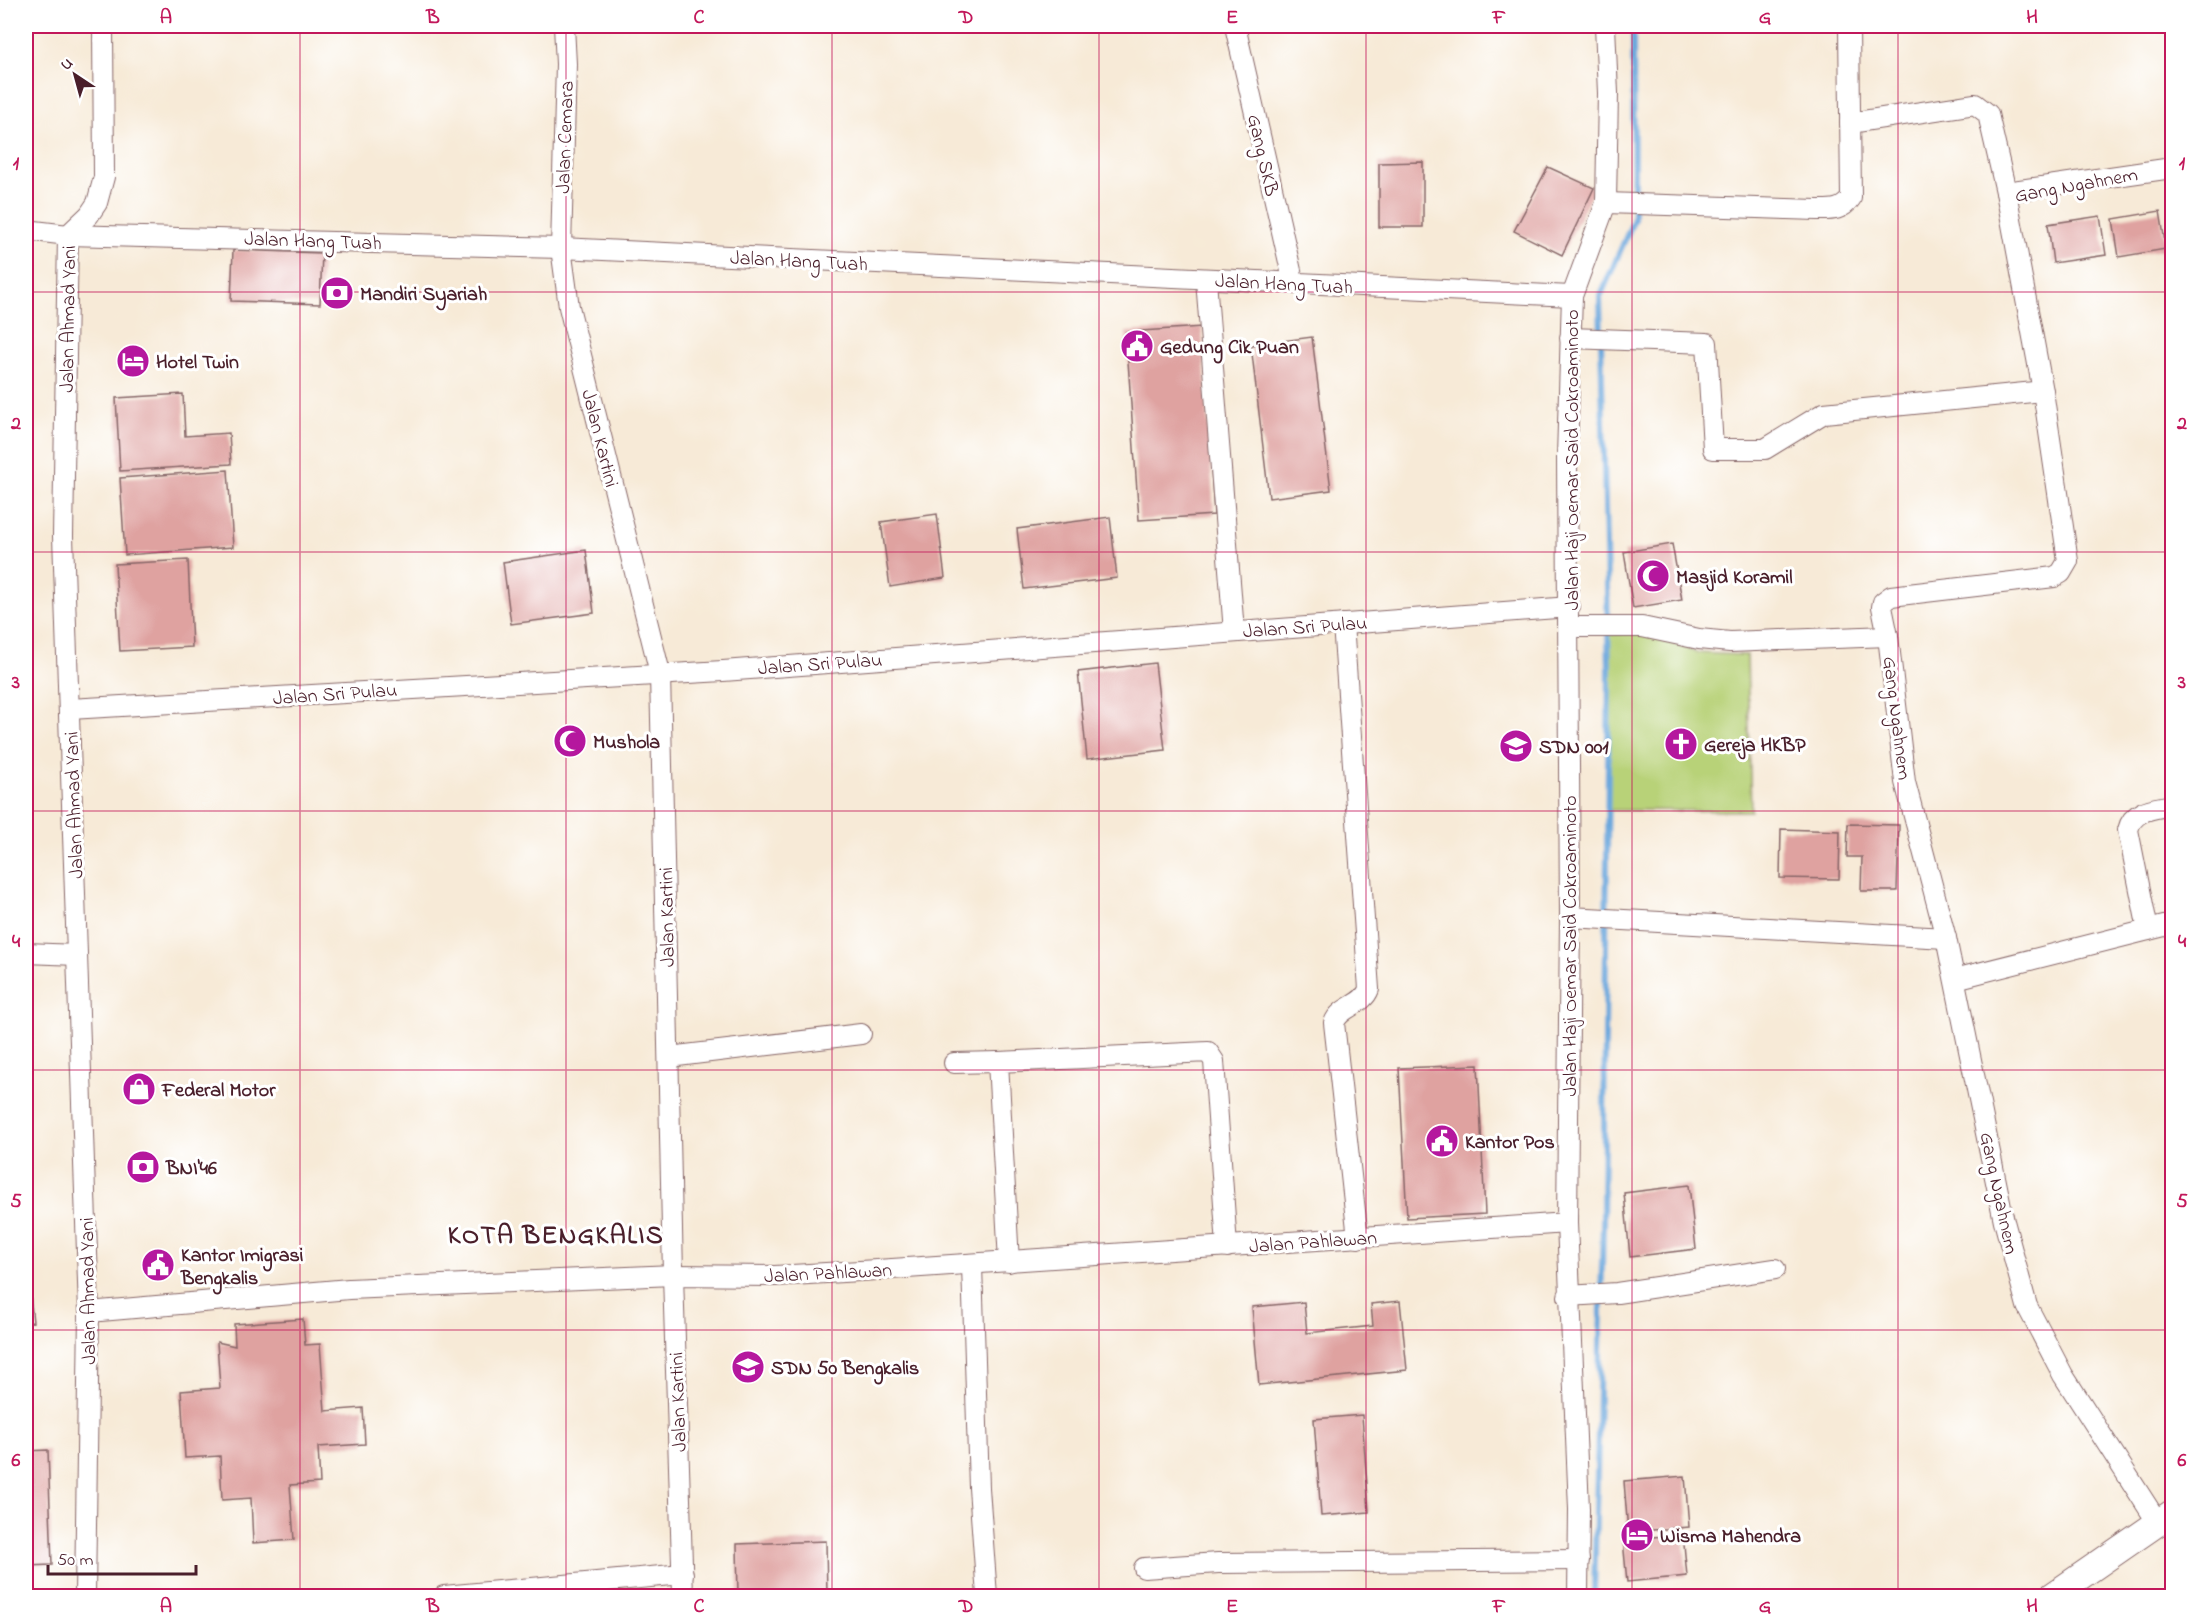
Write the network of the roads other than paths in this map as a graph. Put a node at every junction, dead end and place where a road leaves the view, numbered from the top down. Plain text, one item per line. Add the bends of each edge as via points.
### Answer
1 (103, 26) edge
2 (564, 26) edge
3 (1235, 26) edge
4 (1605, 26) edge
5 (1849, 26) edge
6 (1850, 123) junction
7 (2172, 168) edge
8 (2006, 192) junction
9 (1620, 203) junction
10 (26, 230) edge
11 (68, 235) junction
12 (561, 248) junction
13 (1206, 280) junction
14 (1294, 284) junction
15 (1572, 296) junction
16 (1577, 339) junction
17 (2043, 392) junction
18 (1570, 607) junction
19 (1343, 624) junction
20 (1577, 626) junction
21 (1234, 632) junction
22 (1888, 636) junction
23 (660, 673) junction
24 (70, 709) junction
25 (2172, 805) edge
26 (1578, 917) junction
27 (2172, 924) edge
28 (2148, 930) junction
29 (1946, 938) junction
30 (26, 953) edge
31 (77, 955) junction
32 (1954, 979) junction
33 (861, 1034) dead end
34 (669, 1057) junction
35 (998, 1062) junction
36 (954, 1063) dead end
37 (1567, 1223) junction
38 (1358, 1238) junction
39 (1227, 1247) junction
40 (1009, 1262) junction
41 (972, 1265) junction
42 (1775, 1269) dead end
43 (673, 1275) junction
44 (1576, 1297) junction
45 (89, 1312) junction
46 (2165, 1518) edge
47 (1579, 1560) junction
48 (1144, 1568) dead end
49 (683, 1574) junction
50 (85, 1596) edge
51 (444, 1596) edge
52 (683, 1596) edge
53 (987, 1596) edge
54 (1578, 1596) edge
55 (2052, 1596) edge

1 - 11 street, Jalan Ahmad Yani via 104,177 97,203
2 - 12 street, Jalan Cemara
3 - 14 street, Gang SKB
4 - 9 street, Jalan Haji Oemar Said Cokroaminoto
5 - 6 street
6 - 8 street via 1981,106 1988,114
6 - 9 street via 1851,198 1836,210
7 - 8 street, Gang Ngahnem
8 - 17 street, Gang Ngahnem
9 - 15 street, Jalan Haji Oemar Said Cokroaminoto
10 - 11 street, Jalan Hang Tuah
11 - 12 street, Jalan Hang Tuah
11 - 24 street, Jalan Ahmad Yani via 63,536
12 - 13 street, Jalan Hang Tuah
12 - 23 street, Jalan Kartini via 583,370
13 - 14 street, Jalan Hang Tuah
13 - 21 street
14 - 15 street, Jalan Hang Tuah
15 - 16 street, Jalan Haji Oemar Said Cokroaminoto
16 - 17 street via 1707,343 1713,449 1765,449 1824,413
16 - 18 street, Jalan Haji Oemar Said Cokroaminoto via 1567,456
17 - 22 street, Gang Ngahnem via 2066,566 2054,577 1891,596 1882,607
18 - 19 street, Jalan Sri Pulau
18 - 20 street, Jalan Haji Oemar Said Cokroaminoto
19 - 21 street, Jalan Sri Pulau
19 - 38 street via 1369,989 1334,1023
20 - 22 street via 1622,626 1730,642
20 - 26 street, Jalan Haji Oemar Said Cokroaminoto
21 - 23 street, Jalan Sri Pulau
22 - 29 street, Gang Ngahnem via 1905,782
23 - 24 street, Jalan Sri Pulau
23 - 34 street, Jalan Kartini
24 - 31 street, Jalan Ahmad Yani
25 - 28 street via 2138,813 2128,830
26 - 29 street
26 - 37 street, Jalan Haji Oemar Said Cokroaminoto
27 - 28 street
28 - 32 street
29 - 32 street, Gang Ngahnem
30 - 31 street
31 - 45 street, Jalan Ahmad Yani
32 - 46 street, Gang Ngahnem via 2004,1221 2027,1306 2063,1375
33 - 34 street
34 - 43 street, Jalan Kartini
35 - 36 street
35 - 39 street via 1208,1052 1214,1061
35 - 40 street
37 - 38 street, Jalan Pahlawan
37 - 44 street, Jalan Haji Oemar Said Cokroaminoto
38 - 39 street, Jalan Pahlawan
39 - 40 street, Jalan Pahlawan
40 - 41 street, Jalan Pahlawan
41 - 43 street, Jalan Pahlawan via 775,1276
41 - 53 street via 979,1488
42 - 44 street
43 - 45 street, Jalan Pahlawan via 349,1289
43 - 49 street, Jalan Kartini
44 - 47 street, Jalan Haji Oemar Said Cokroaminoto
45 - 50 street, Jalan Ahmad Yani
46 - 55 main road
47 - 48 street via 1218,1563
47 - 54 street, Jalan Haji Oemar Said Cokroaminoto
49 - 51 street
49 - 52 street, Jalan Kartini

